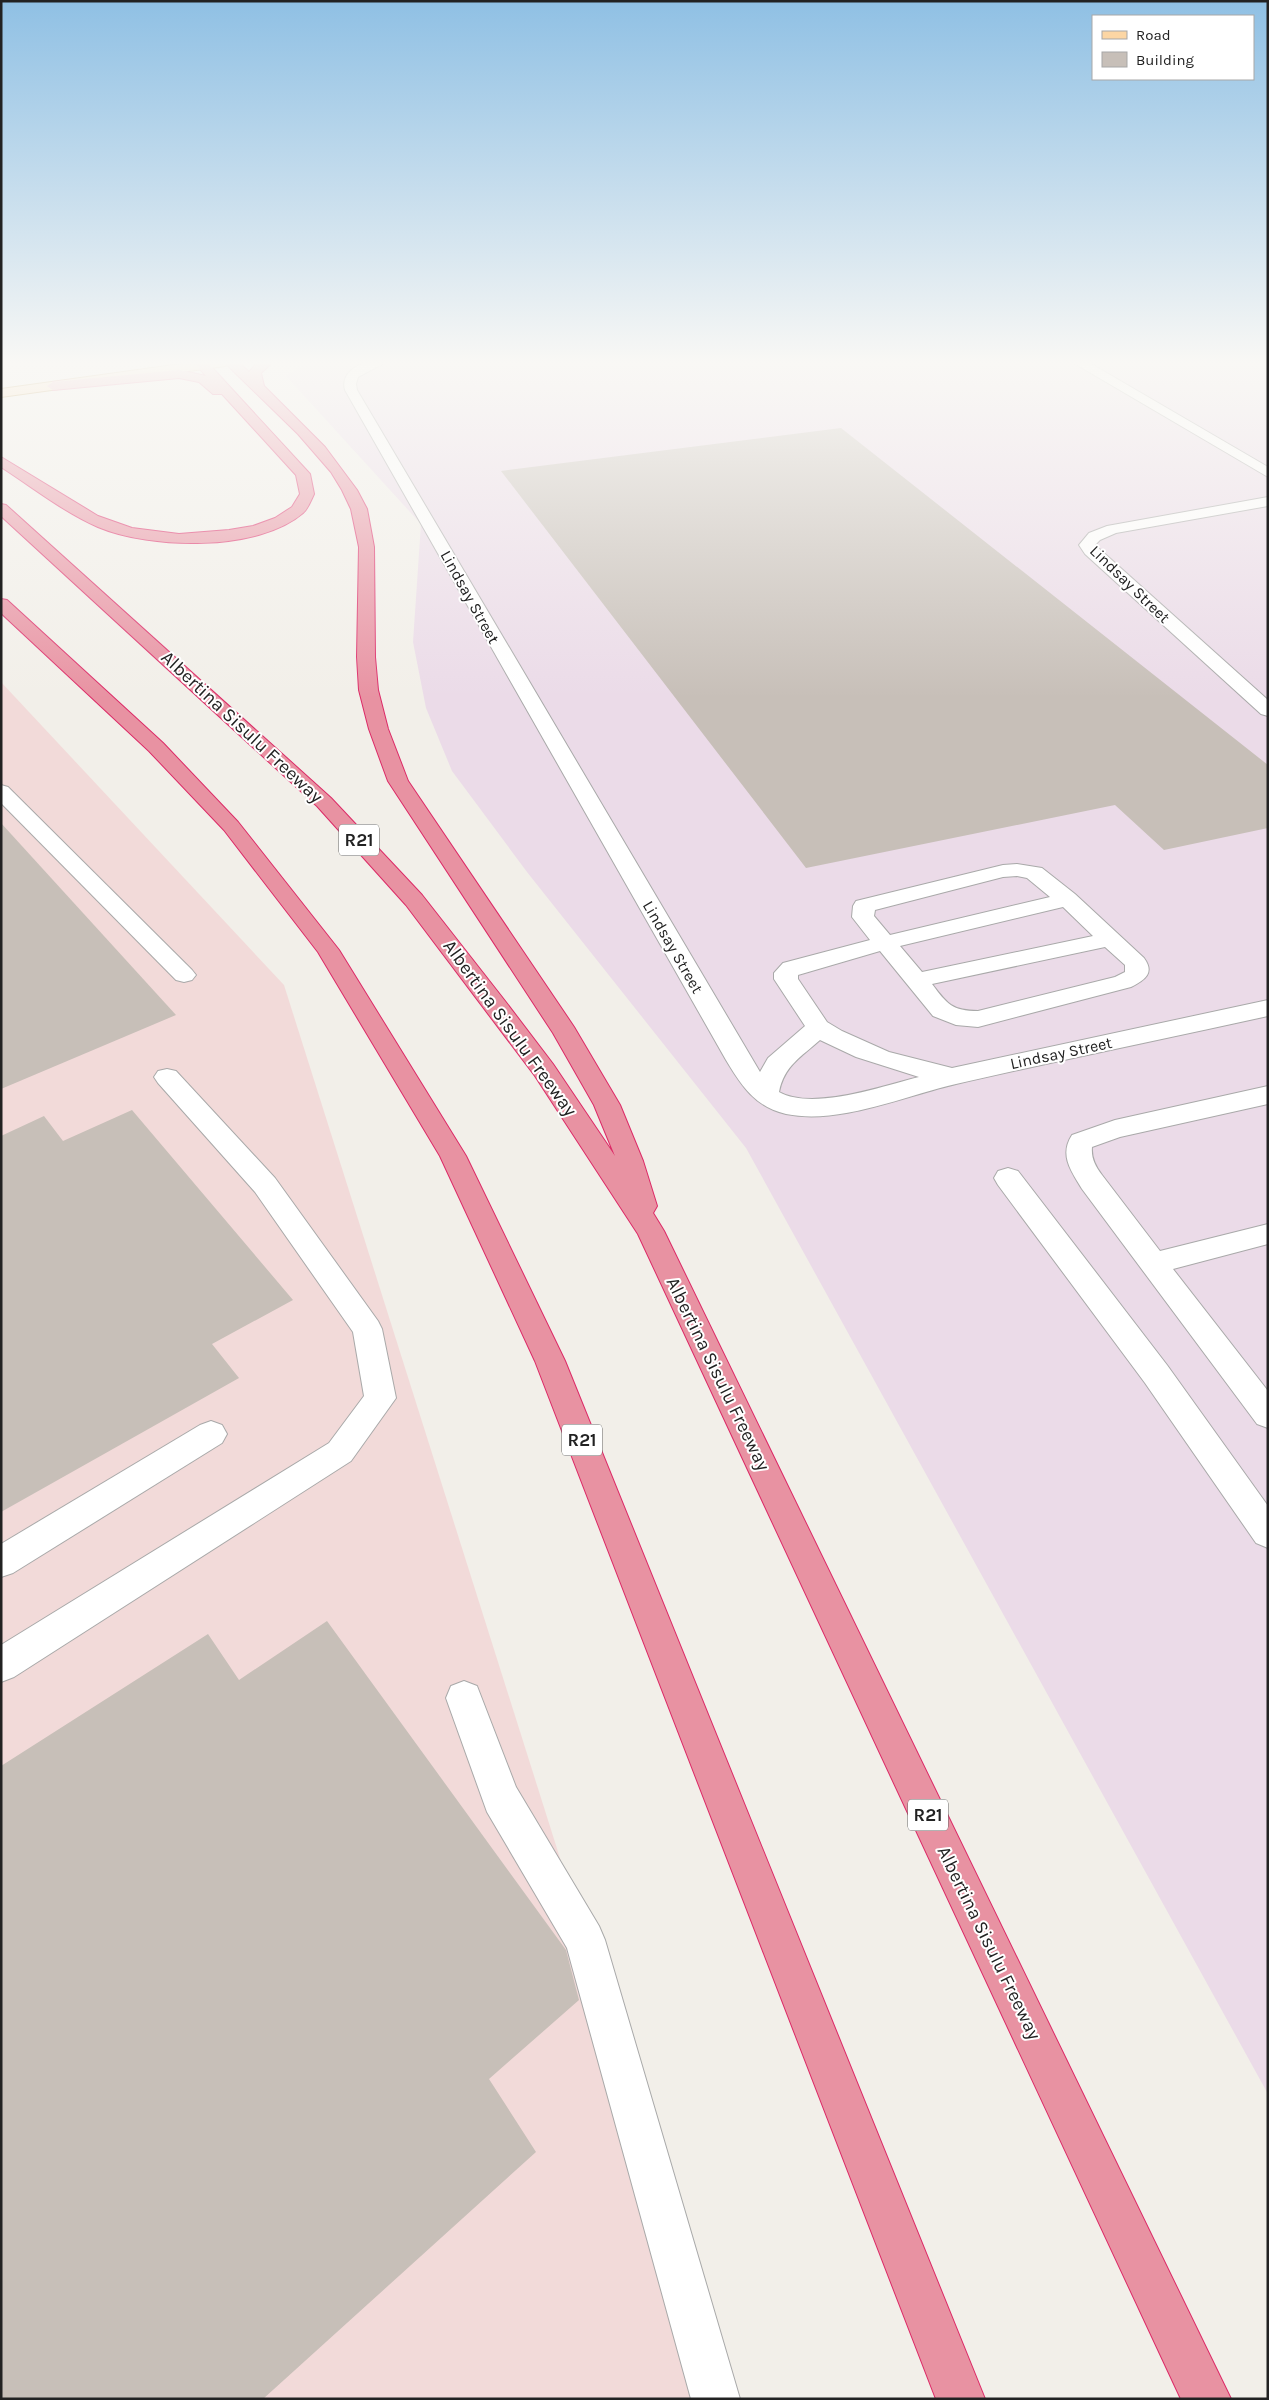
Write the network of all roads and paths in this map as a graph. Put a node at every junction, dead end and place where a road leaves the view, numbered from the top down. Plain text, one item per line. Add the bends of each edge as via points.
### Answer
1 (22, 474) edge
2 (302, 474) edge
3 (340, 474) edge
4 (400, 474) edge
5 (1268, 501) edge
6 (1, 508) edge
7 (1, 604) edge
8 (1268, 710) edge
9 (1, 792) edge
10 (1067, 899) junction
11 (1109, 939) junction
12 (885, 943) junction
13 (184, 975) dead end
14 (917, 980) junction
15 (1268, 1008) edge
16 (818, 1028) junction
17 (951, 1076) junction
18 (167, 1077) dead end
19 (766, 1095) junction
20 (1268, 1095) edge
21 (1008, 1178) dead end
22 (650, 1231) junction
23 (1268, 1234) edge
24 (1153, 1263) junction
25 (1262, 1399) edge
26 (210, 1434) dead end
27 (1268, 1533) edge
28 (1, 1562) edge
29 (1, 1665) edge
30 (464, 1698) dead end
31 (716, 2399) edge
32 (961, 2399) edge
33 (1207, 2399) edge

1 - 2 highway via 108,526 156,538 198,539 258,529 282,520 299,508 306,498 307,486
3 - 22 highway via 359,509 365,542 370,701 398,781 565,1033 607,1105 630,1161
4 - 19 street, Lindsay Street via 738,1060
5 - 8 street, Lindsay Street via 1112,529 1096,535 1087,545
6 - 22 highway, Albertina Sisulu Freeway / R21 via 324,802 414,900 544,1070
7 - 32 highway, R21 via 156,746 231,826 328,950 453,1156 550,1361
9 - 13 street
10 - 11 street
10 - 12 street
10 - 12 street via 1034,873 1017,870 864,906 864,917
11 - 14 street
11 - 14 street via 1136,963 1137,975 1123,982 978,1019 958,1019 942,1012
12 - 14 street
12 - 16 street via 796,965 786,972 786,979
15 - 17 street, Lindsay Street
16 - 17 street via 840,1042 894,1063
16 - 19 street via 777,1064 769,1078
17 - 19 street, Lindsay Street via 828,1107 786,1106
18 - 29 street via 265,1185 367,1329 380,1398 340,1452
20 - 24 street via 1116,1129 1081,1140 1077,1150 1079,1162
21 - 27 street via 1156,1374
22 - 33 highway, Albertina Sisulu Freeway / R21
23 - 24 street
24 - 25 street
26 - 28 street
30 - 31 street via 501,1798 585,1940

